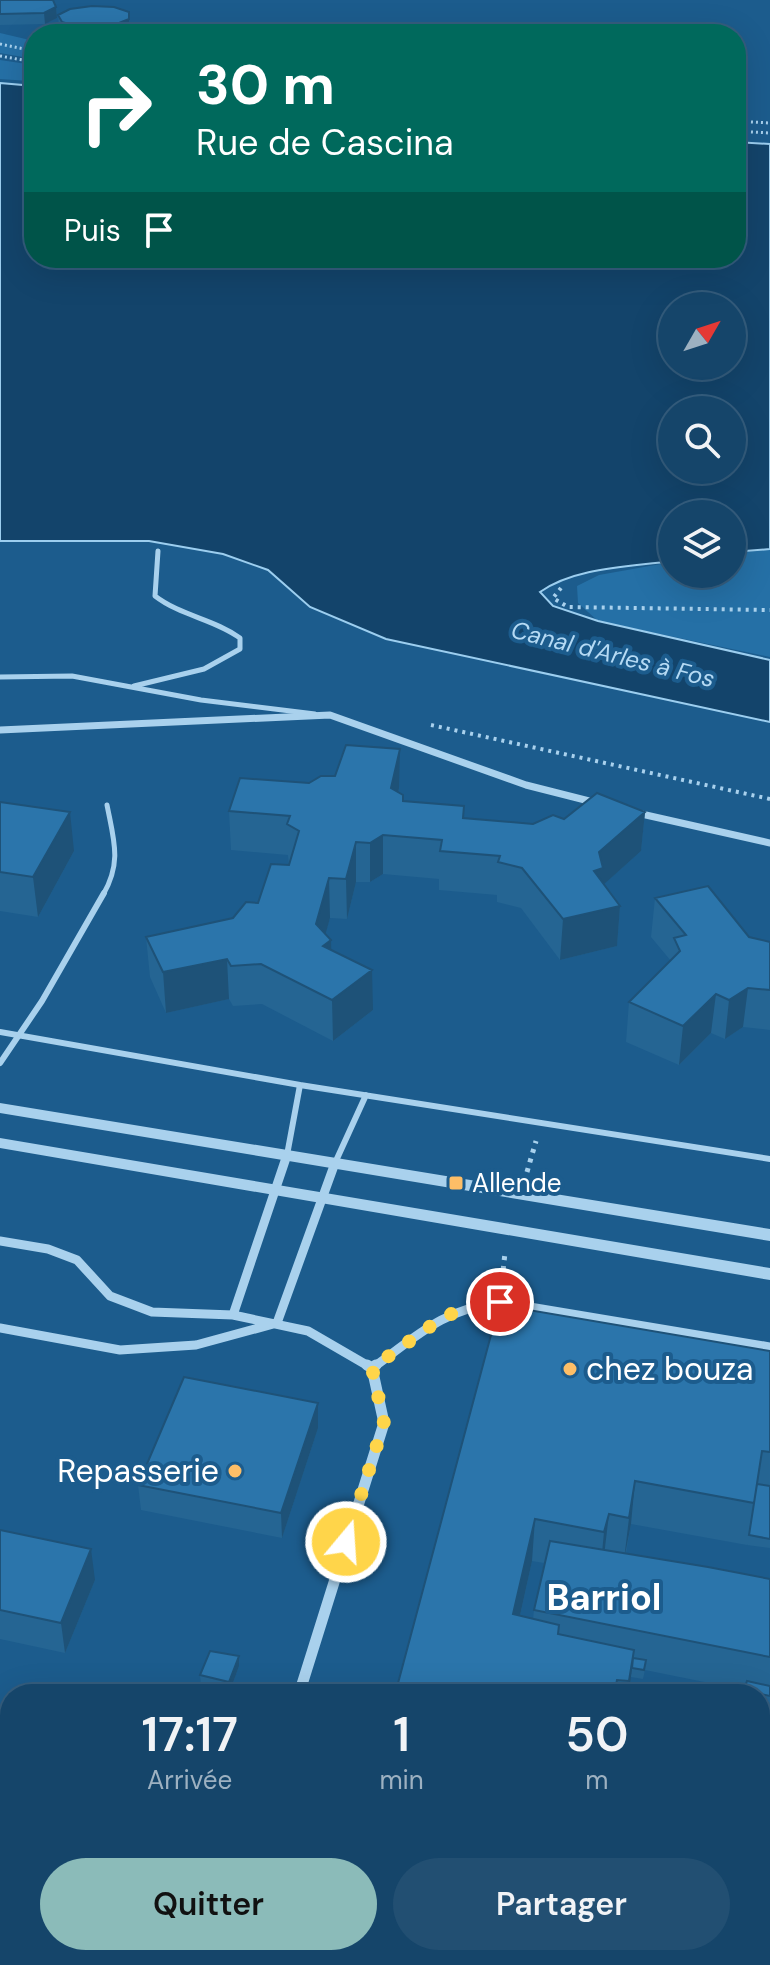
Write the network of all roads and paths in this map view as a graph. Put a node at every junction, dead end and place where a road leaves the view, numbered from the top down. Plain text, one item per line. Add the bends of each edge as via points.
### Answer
1 (0, 44) edge
2 (24, 49) edge
3 (0, 56) edge
4 (24, 60) edge
5 (746, 122) edge
6 (770, 123) edge
7 (746, 132) edge
8 (770, 133) edge
9 (158, 551) dead end
10 (561, 588) dead end
11 (770, 610) edge
12 (0, 677) edge
13 (131, 687) junction
14 (330, 715) junction
15 (417, 722) dead end
16 (0, 730) edge
17 (770, 799) edge
18 (107, 805) dead end
19 (613, 807) edge
20 (628, 811) edge
21 (770, 843) edge
22 (0, 1032) edge
23 (18, 1035) junction
24 (0, 1063) edge
25 (300, 1085) junction
26 (366, 1095) junction
27 (0, 1108) edge
28 (538, 1132) dead end
29 (0, 1143) edge
30 (287, 1155) junction
31 (770, 1159) edge
32 (335, 1163) junction
33 (527, 1172) dead end
34 (273, 1190) junction
35 (322, 1198) junction
36 (770, 1235) edge
37 (0, 1241) edge
38 (505, 1253) dead end
39 (770, 1274) edge
40 (501, 1289) dead end
41 (233, 1315) junction
42 (277, 1323) junction
43 (0, 1328) edge
44 (770, 1347) edge
45 (372, 1368) junction
46 (302, 1684) edge

1 - 2 path
3 - 4 path
5 - 6 path
7 - 8 path
9 - 13 lane via 155,596 167,606 227,627 240,638 240,649 198,670
10 - 11 path via 553,598 568,607
12 - 13 lane via 72,676
13 - 14 lane
14 - 16 street
14 - 19 street via 526,785
15 - 17 path
18 - 23 lane via 117,857 111,881
20 - 21 street
22 - 23 lane
23 - 24 lane
23 - 25 lane
25 - 26 lane
25 - 30 lane
26 - 31 lane
26 - 32 lane
27 - 30 street
28 - 33 path
29 - 34 street
30 - 32 street
30 - 34 street
32 - 35 street
32 - 36 street
34 - 35 street
34 - 41 street via 255,1261
35 - 39 street
35 - 42 street
37 - 41 street via 77,1260 110,1296 152,1312
38 - 40 path
41 - 42 street
42 - 43 street via 196,1345 120,1350
42 - 45 street via 308,1331
44 - 45 street via 500,1302 470,1306 442,1318
45 - 46 street via 384,1423

